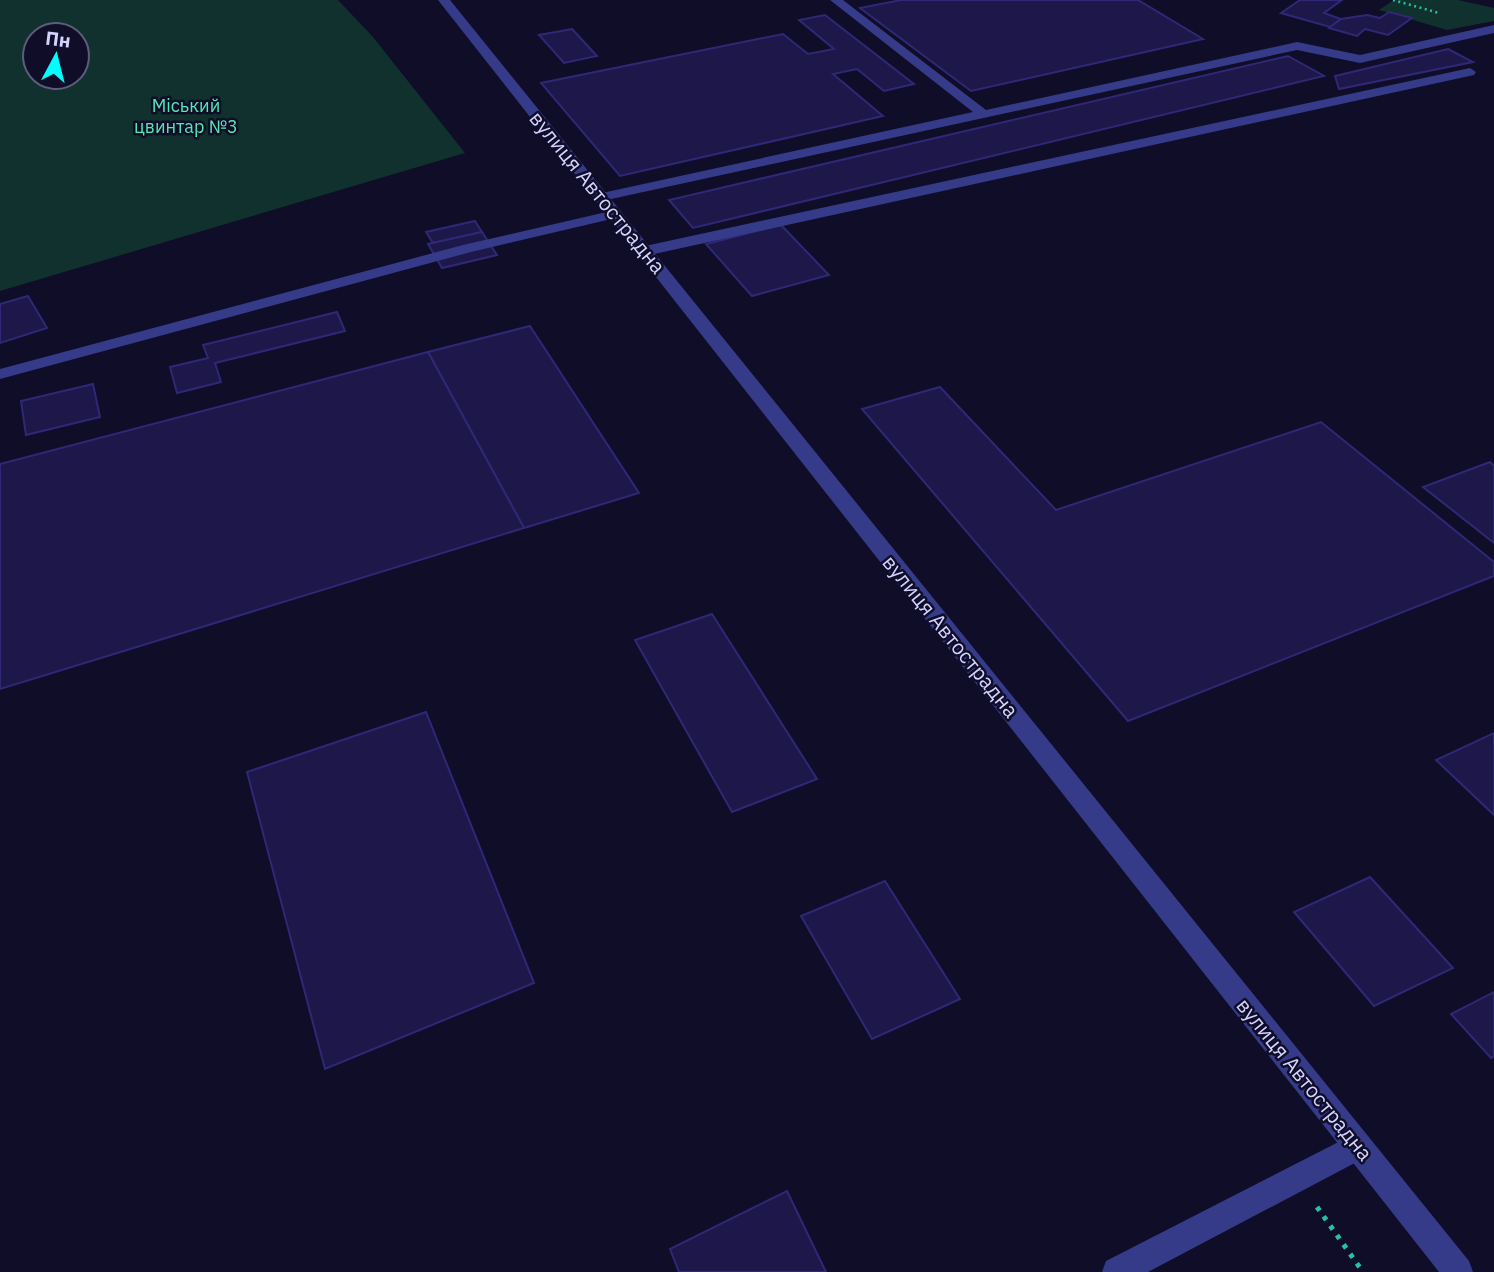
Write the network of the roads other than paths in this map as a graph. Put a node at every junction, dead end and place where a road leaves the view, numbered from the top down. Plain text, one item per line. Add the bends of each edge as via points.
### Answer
1 (444, 0) edge
2 (836, 0) edge
3 (1494, 29) edge
4 (1470, 72) dead end
5 (983, 114) junction
6 (609, 205) junction
7 (645, 251) junction
8 (1, 374) edge
9 (1357, 1146) junction
10 (1117, 1272) edge
11 (1458, 1272) edge

1 - 6 street, вулиця Автострадна
2 - 5 street
3 - 5 street via 1360,59 1297,46
4 - 7 street
5 - 6 street
6 - 7 street, вулиця Автострадна
6 - 8 street via 468,248
7 - 9 street, вулиця Автострадна
9 - 10 street
9 - 11 street, вулиця Автострадна

